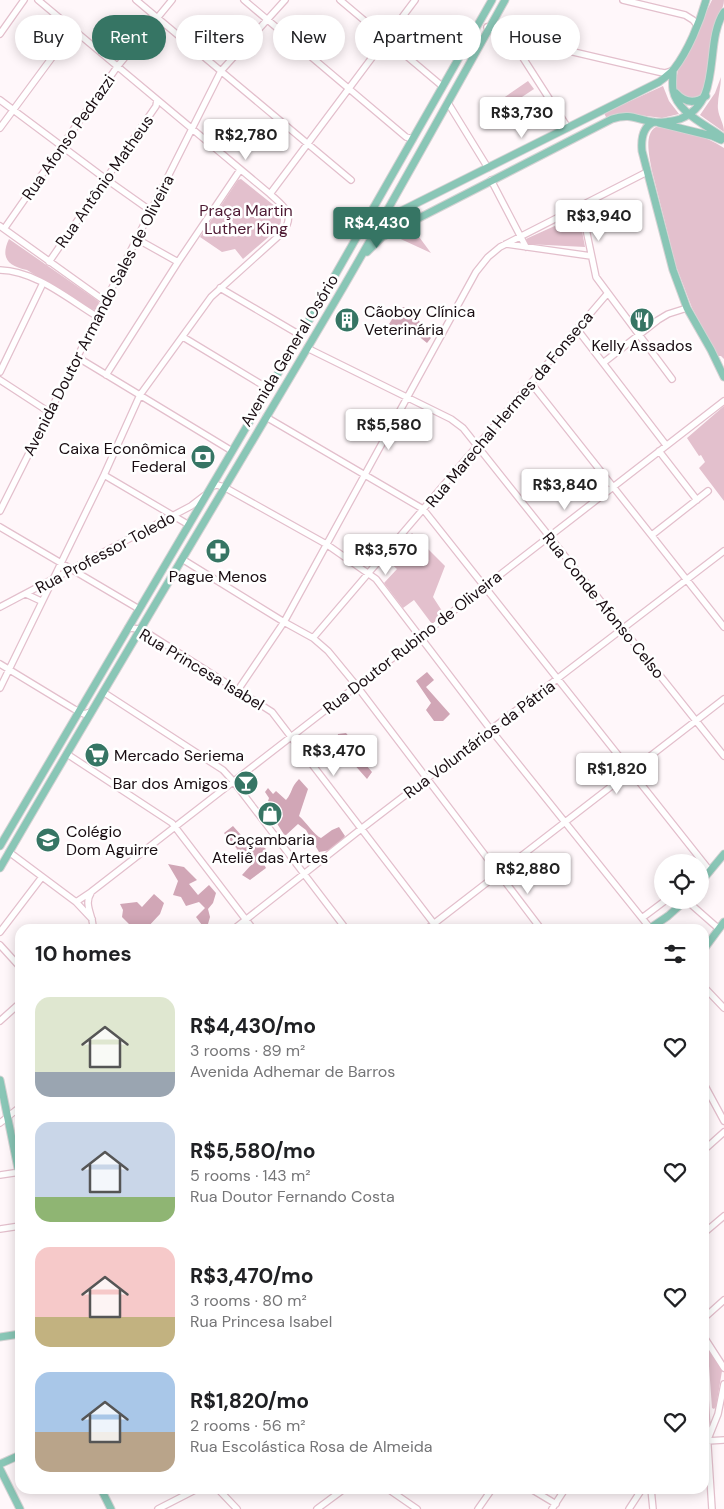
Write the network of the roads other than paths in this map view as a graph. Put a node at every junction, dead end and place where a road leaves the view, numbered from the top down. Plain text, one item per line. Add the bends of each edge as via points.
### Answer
1 (24, 0) edge
2 (38, 0) edge
3 (136, 0) edge
4 (172, 0) edge
5 (244, 0) edge
6 (285, 0) edge
7 (340, 0) edge
8 (416, 0) edge
9 (492, 0) edge
10 (505, 0) edge
11 (623, 0) edge
12 (707, 0) edge
13 (724, 12) edge
14 (56, 15) edge
15 (154, 15) edge
16 (158, 15) edge
17 (357, 15) edge
18 (405, 15) edge
19 (267, 20) junction
20 (481, 20) edge
21 (166, 25) edge
22 (481, 25) edge
23 (697, 25) junction
24 (489, 30) junction
25 (0, 34) edge
26 (82, 37) edge
27 (580, 54) edge
28 (50, 60) edge
29 (122, 60) edge
30 (371, 60) edge
31 (410, 60) edge
32 (457, 60) edge
33 (524, 60) edge
34 (117, 67) junction
35 (673, 70) junction
36 (221, 71) junction
37 (442, 86) junction
38 (672, 88) junction
39 (349, 90) junction
40 (709, 92) junction
41 (0, 100) edge
42 (157, 100) junction
43 (448, 102) junction
44 (13, 110) junction
45 (689, 115) junction
46 (654, 122) junction
47 (0, 128) edge
48 (568, 128) junction
49 (192, 129) junction
50 (413, 139) junction
51 (724, 140) edge
52 (307, 144) junction
53 (62, 147) junction
54 (488, 168) junction
55 (240, 170) junction
56 (647, 172) junction
57 (106, 179) junction
58 (351, 180) dead end
59 (491, 180) junction
60 (270, 194) junction
61 (581, 206) junction
62 (151, 211) junction
63 (380, 222) junction
64 (2, 228) edge
65 (361, 231) junction
66 (520, 236) junction
67 (137, 239) junction
68 (506, 244) junction
69 (526, 247) junction
70 (591, 256) junction
71 (49, 262) junction
72 (178, 262) junction
73 (355, 266) junction
74 (0, 270) edge
75 (43, 283) junction
76 (220, 288) junction
77 (607, 294) junction
78 (106, 302) junction
79 (687, 308) junction
80 (98, 317) junction
81 (577, 329) junction
82 (300, 335) junction
83 (638, 335) junction
84 (183, 338) junction
85 (307, 348) junction
86 (77, 357) junction
87 (603, 363) junction
88 (0, 372) edge
89 (106, 374) junction
90 (724, 378) edge
91 (0, 380) edge
92 (672, 380) dead end
93 (531, 383) junction
94 (269, 389) junction
95 (140, 395) junction
96 (407, 396) junction
97 (724, 401) edge
98 (49, 412) junction
99 (266, 417) junction
100 (666, 445) junction
101 (477, 446) junction
102 (659, 451) junction
103 (232, 452) junction
104 (104, 475) junction
105 (364, 475) junction
106 (613, 486) junction
107 (224, 487) junction
108 (210, 490) junction
109 (708, 491) dead end
110 (697, 500) junction
111 (423, 509) junction
112 (0, 511) edge
113 (172, 516) junction
114 (188, 525) junction
115 (0, 527) edge
116 (549, 536) junction
117 (652, 536) junction
118 (326, 544) junction
119 (724, 551) edge
120 (182, 559) junction
121 (60, 563) junction
122 (71, 570) junction
123 (368, 573) junction
124 (52, 579) junction
125 (686, 579) junction
126 (484, 586) junction
127 (26, 594) junction
128 (41, 602) junction
129 (0, 607) edge
130 (139, 609) junction
131 (284, 622) junction
132 (724, 627) edge
133 (128, 628) junction
134 (622, 628) junction
135 (141, 629) junction
136 (419, 637) junction
137 (313, 638) junction
138 (0, 664) edge
139 (8, 670) junction
140 (558, 679) junction
141 (356, 685) junction
142 (0, 688) edge
143 (238, 690) junction
144 (103, 692) junction
145 (724, 700) edge
146 (79, 712) junction
147 (91, 712) junction
148 (696, 721) junction
149 (491, 730) junction
150 (290, 736) junction
151 (67, 754) junction
152 (724, 756) edge
153 (631, 771) junction
154 (427, 779) junction
155 (233, 781) junction
156 (565, 822) junction
157 (176, 827) junction
158 (361, 829) junction
159 (0, 846) edge
160 (9, 852) junction
161 (724, 854) edge
162 (0, 868) edge
163 (710, 871) joint
164 (498, 873) junction
165 (304, 874) junction
166 (42, 877) junction
167 (91, 892) junction
168 (76, 902) junction
169 (654, 909) edge
170 (676, 909) edge
171 (696, 909) edge
172 (642, 918) junction
173 (92, 919) junction
174 (246, 920) junction
175 (724, 922) edge
176 (434, 923) joint
177 (93, 924) edge
178 (241, 924) edge
179 (249, 924) edge
180 (342, 924) edge
181 (537, 924) edge
182 (646, 924) edge
183 (657, 924) edge
184 (719, 929) junction
185 (0, 932) edge
186 (709, 942) edge
187 (0, 945) edge
188 (15, 962) edge
189 (709, 992) edge
190 (15, 1008) edge
191 (724, 1008) edge
192 (0, 1021) edge
193 (0, 1080) edge
194 (709, 1093) edge
195 (15, 1111) edge
196 (7, 1117) junction
197 (724, 1121) edge
198 (0, 1122) edge
199 (724, 1132) edge
200 (709, 1146) edge
201 (15, 1152) edge
202 (15, 1174) edge
203 (0, 1175) edge
204 (724, 1216) edge
205 (15, 1227) edge
206 (0, 1229) edge
207 (709, 1229) edge
208 (724, 1300) edge
209 (709, 1314) edge
210 (15, 1335) edge
211 (0, 1337) edge
212 (709, 1349) edge
213 (724, 1368) edge
214 (724, 1384) edge
215 (709, 1413) edge
216 (718, 1414) junction
217 (709, 1437) edge
218 (724, 1440) edge
219 (709, 1442) edge
220 (15, 1457) edge
221 (0, 1464) edge
222 (0, 1469) edge
223 (709, 1469) edge
224 (104, 1494) edge
225 (187, 1494) edge
226 (223, 1494) edge
227 (337, 1494) edge
228 (395, 1494) edge
229 (488, 1494) edge
230 (538, 1494) edge
231 (562, 1494) edge
232 (639, 1494) edge
233 (651, 1494) edge
234 (554, 1506) edge
235 (20, 1509) edge
236 (111, 1509) edge
237 (158, 1509) edge
238 (237, 1509) edge
239 (317, 1509) edge
240 (417, 1509) edge
241 (478, 1509) edge
242 (629, 1509) edge
243 (653, 1509) edge
244 (712, 1509) edge

1 - 25 street
2 - 14 street
3 - 15 street
4 - 16 street, Rua Afonso Pedrazzi
5 - 19 street
6 - 19 street, Avenida Doutor Armando Sales de Oliveira
7 - 17 street
8 - 18 street
9 - 20 main road, Avenida General Osório
10 - 24 main road, Avenida General Osório
11 - 23 street via 685,15
12 - 23 main road
13 - 40 main road via 718,24 714,76
19 - 36 street, Avenida Doutor Armando Sales de Oliveira
19 - 39 street
21 - 36 street
22 - 24 main road
23 - 35 main road
24 - 43 main road, Avenida General Osório
26 - 34 street
27 - 35 street via 659,72
28 - 44 street
29 - 34 street, Rua Afonso Pedrazzi
30 - 39 street
31 - 37 street
32 - 37 main road, Avenida General Osório
33 - 48 street
34 - 42 street
34 - 53 street, Rua Afonso Pedrazzi
35 - 38 main road
35 - 48 main road via 659,82
36 - 49 street, Avenida Doutor Armando Sales de Oliveira
36 - 52 street
37 - 50 main road, Avenida General Osório
38 - 40 main road via 688,101 697,101
38 - 45 main road via 681,107
39 - 50 street via 406,137
39 - 52 street
40 - 45 main road via 703,103
41 - 44 street
42 - 49 street
42 - 57 street, Rua Antônio Matheus via 157,105
43 - 54 street
43 - 63 main road, Avenida General Osório
44 - 47 street
44 - 53 street
45 - 46 main road
45 - 51 main road
46 - 51 main road
46 - 56 main road via 646,127 643,136 642,151
46 - 59 main road via 624,116 612,119
48 - 54 main road
49 - 55 street
49 - 62 street, Avenida Doutor Armando Sales de Oliveira
50 - 65 main road, Avenida General Osório
52 - 58 street
52 - 60 street
53 - 57 street
53 - 64 street, Rua Afonso Pedrazzi
54 - 63 main road
55 - 60 street
55 - 72 street
56 - 61 street
56 - 79 main road via 673,270
57 - 62 street
57 - 71 street, Rua Antônio Matheus
59 - 66 street
59 - 73 main road via 382,237
60 - 76 street via 286,208 287,227
61 - 66 street
61 - 70 street
62 - 67 street, Avenida Doutor Armando Sales de Oliveira
63 - 65 main road
63 - 73 main road, Avenida General Osório
64 - 71 street
65 - 82 main road, Avenida General Osório
66 - 68 street
66 - 69 street
67 - 72 street
67 - 78 street, Avenida Doutor Armando Sales de Oliveira
68 - 69 street
68 - 96 street via 488,257 476,272
69 - 70 street
70 - 77 street via 596,277
71 - 78 street
72 - 89 street
73 - 85 main road, Avenida General Osório
74 - 75 street via 22,273
75 - 80 street
75 - 88 street
76 - 82 street
76 - 84 street
77 - 81 street, Rua Marechal Hermes da Fonseca
77 - 83 street
78 - 80 street, Avenida Doutor Armando Sales de Oliveira
79 - 83 street via 668,314
79 - 90 main road
80 - 86 street, Avenida Doutor Armando Sales de Oliveira
81 - 87 street
81 - 93 street, Rua Marechal Hermes da Fonseca
82 - 94 main road, Avenida General Osório
83 - 87 street
83 - 92 street
84 - 94 street
84 - 95 street
85 - 96 street, Rua Conde Afonso Celso
85 - 99 main road, Avenida General Osório
86 - 89 street
86 - 98 street, Avenida Doutor Armando Sales de Oliveira
87 - 100 street
89 - 95 street
91 - 98 street
93 - 101 street, Rua Marechal Hermes da Fonseca
93 - 106 street
94 - 103 main road, Avenida General Osório
95 - 103 street
95 - 104 street
96 - 101 street, Rua Conde Afonso Celso via 451,419
96 - 105 street
97 - 100 street, Rua Doutor Rubino de Oliveira
98 - 112 street, Avenida Doutor Armando Sales de Oliveira
99 - 105 street
99 - 107 main road, Avenida General Osório
100 - 102 street, Rua Doutor Rubino de Oliveira
101 - 111 street, Rua Marechal Hermes da Fonseca
101 - 116 street, Rua Conde Afonso Celso
102 - 106 street, Rua Doutor Rubino de Oliveira
102 - 110 street
103 - 108 main road, Avenida General Osório
104 - 113 street
104 - 121 street
105 - 111 street
105 - 118 street
106 - 116 street, Rua Doutor Rubino de Oliveira
106 - 117 street
107 - 108 street via 217,485
107 - 118 street
107 - 120 main road, Avenida General Osório
108 - 113 street, Rua Professor Toledo via 196,503
108 - 114 main road, Avenida General Osório
109 - 110 street
110 - 117 street
111 - 123 street, Rua Marechal Hermes da Fonseca
111 - 126 street
113 - 114 street
113 - 122 street, Rua Professor Toledo
114 - 130 main road, Avenida General Osório
115 - 121 street
116 - 126 street, Rua Doutor Rubino de Oliveira
116 - 134 street, Rua Conde Afonso Celso
117 - 125 street
118 - 123 street
118 - 131 street
119 - 125 street, Rua Voluntários da Pátria
120 - 131 street
120 - 135 main road, Avenida General Osório
121 - 122 street
121 - 124 street
122 - 124 street, Rua Professor Toledo
122 - 130 street
123 - 136 street via 376,579
123 - 137 street, Rua Marechal Hermes da Fonseca
124 - 127 street, Rua Professor Toledo
124 - 128 street
125 - 132 street
125 - 134 street, Rua Voluntários da Pátria
126 - 136 street, Rua Doutor Rubino de Oliveira
126 - 140 street
127 - 128 street
127 - 129 street, Rua Professor Toledo
128 - 139 street
130 - 133 main road, Avenida General Osório
131 - 137 street
131 - 143 street
133 - 135 street, Rua Princesa Isabel
133 - 146 main road, Avenida General Osório
134 - 140 street, Rua Voluntários da Pátria
134 - 148 street, Rua Conde Afonso Celso
135 - 143 street, Rua Princesa Isabel
135 - 144 main road, Avenida General Osório
136 - 141 street, Rua Doutor Rubino de Oliveira
136 - 149 street
137 - 141 street
138 - 139 street
139 - 142 street
139 - 146 street
140 - 149 street, Rua Voluntários da Pátria
140 - 153 street
141 - 150 street, Rua Doutor Rubino de Oliveira
141 - 154 street
143 - 150 street, Rua Princesa Isabel via 272,712
144 - 147 main road, Avenida General Osório
144 - 155 street via 223,770
145 - 148 street
146 - 147 street
146 - 159 main road, Avenida General Osório
147 - 151 main road, Avenida General Osório
148 - 152 street, Rua Conde Afonso Celso
148 - 153 street
149 - 154 street, Rua Voluntários da Pátria
149 - 156 street
150 - 155 street, Rua Doutor Rubino de Oliveira
150 - 158 street, Rua Princesa Isabel
151 - 157 street
151 - 160 main road, Avenida General Osório
153 - 156 street
153 - 163 street
154 - 158 street, Rua Voluntários da Pátria
154 - 164 street
155 - 157 street, Rua Doutor Rubino de Oliveira
155 - 165 street
156 - 164 street
156 - 172 street
157 - 167 street, Rua Doutor Rubino de Oliveira
157 - 174 street
158 - 165 street, Rua Voluntários da Pátria
158 - 176 street, Rua Princesa Isabel
160 - 162 main road, Avenida General Osório
160 - 166 street
161 - 163 main road
164 - 176 street
164 - 181 street
165 - 174 street, Rua Voluntários da Pátria
165 - 180 street
166 - 168 street
166 - 185 street
167 - 168 street, Rua Doutor Rubino de Oliveira
167 - 173 street via 88,900
168 - 173 street
169 - 172 street
170 - 183 main road
171 - 184 street
172 - 182 street
173 - 177 street
174 - 178 street, Rua Voluntários da Pátria
174 - 179 street
175 - 184 main road
184 - 186 main road
187 - 188 street
189 - 191 street
190 - 192 street
193 - 196 main road
194 - 197 street
195 - 196 street
196 - 198 street
196 - 201 main road
199 - 200 street
202 - 203 street
204 - 207 street
205 - 206 street
208 - 209 street
210 - 211 main road
212 - 213 street
214 - 216 street
215 - 216 street
216 - 217 street
218 - 219 street
220 - 221 main road
222 - 235 main road
223 - 244 street
224 - 236 main road
225 - 237 street
226 - 238 street
227 - 239 street
228 - 240 street
229 - 241 street
230 - 234 street
231 - 234 street
232 - 242 street
233 - 243 street

